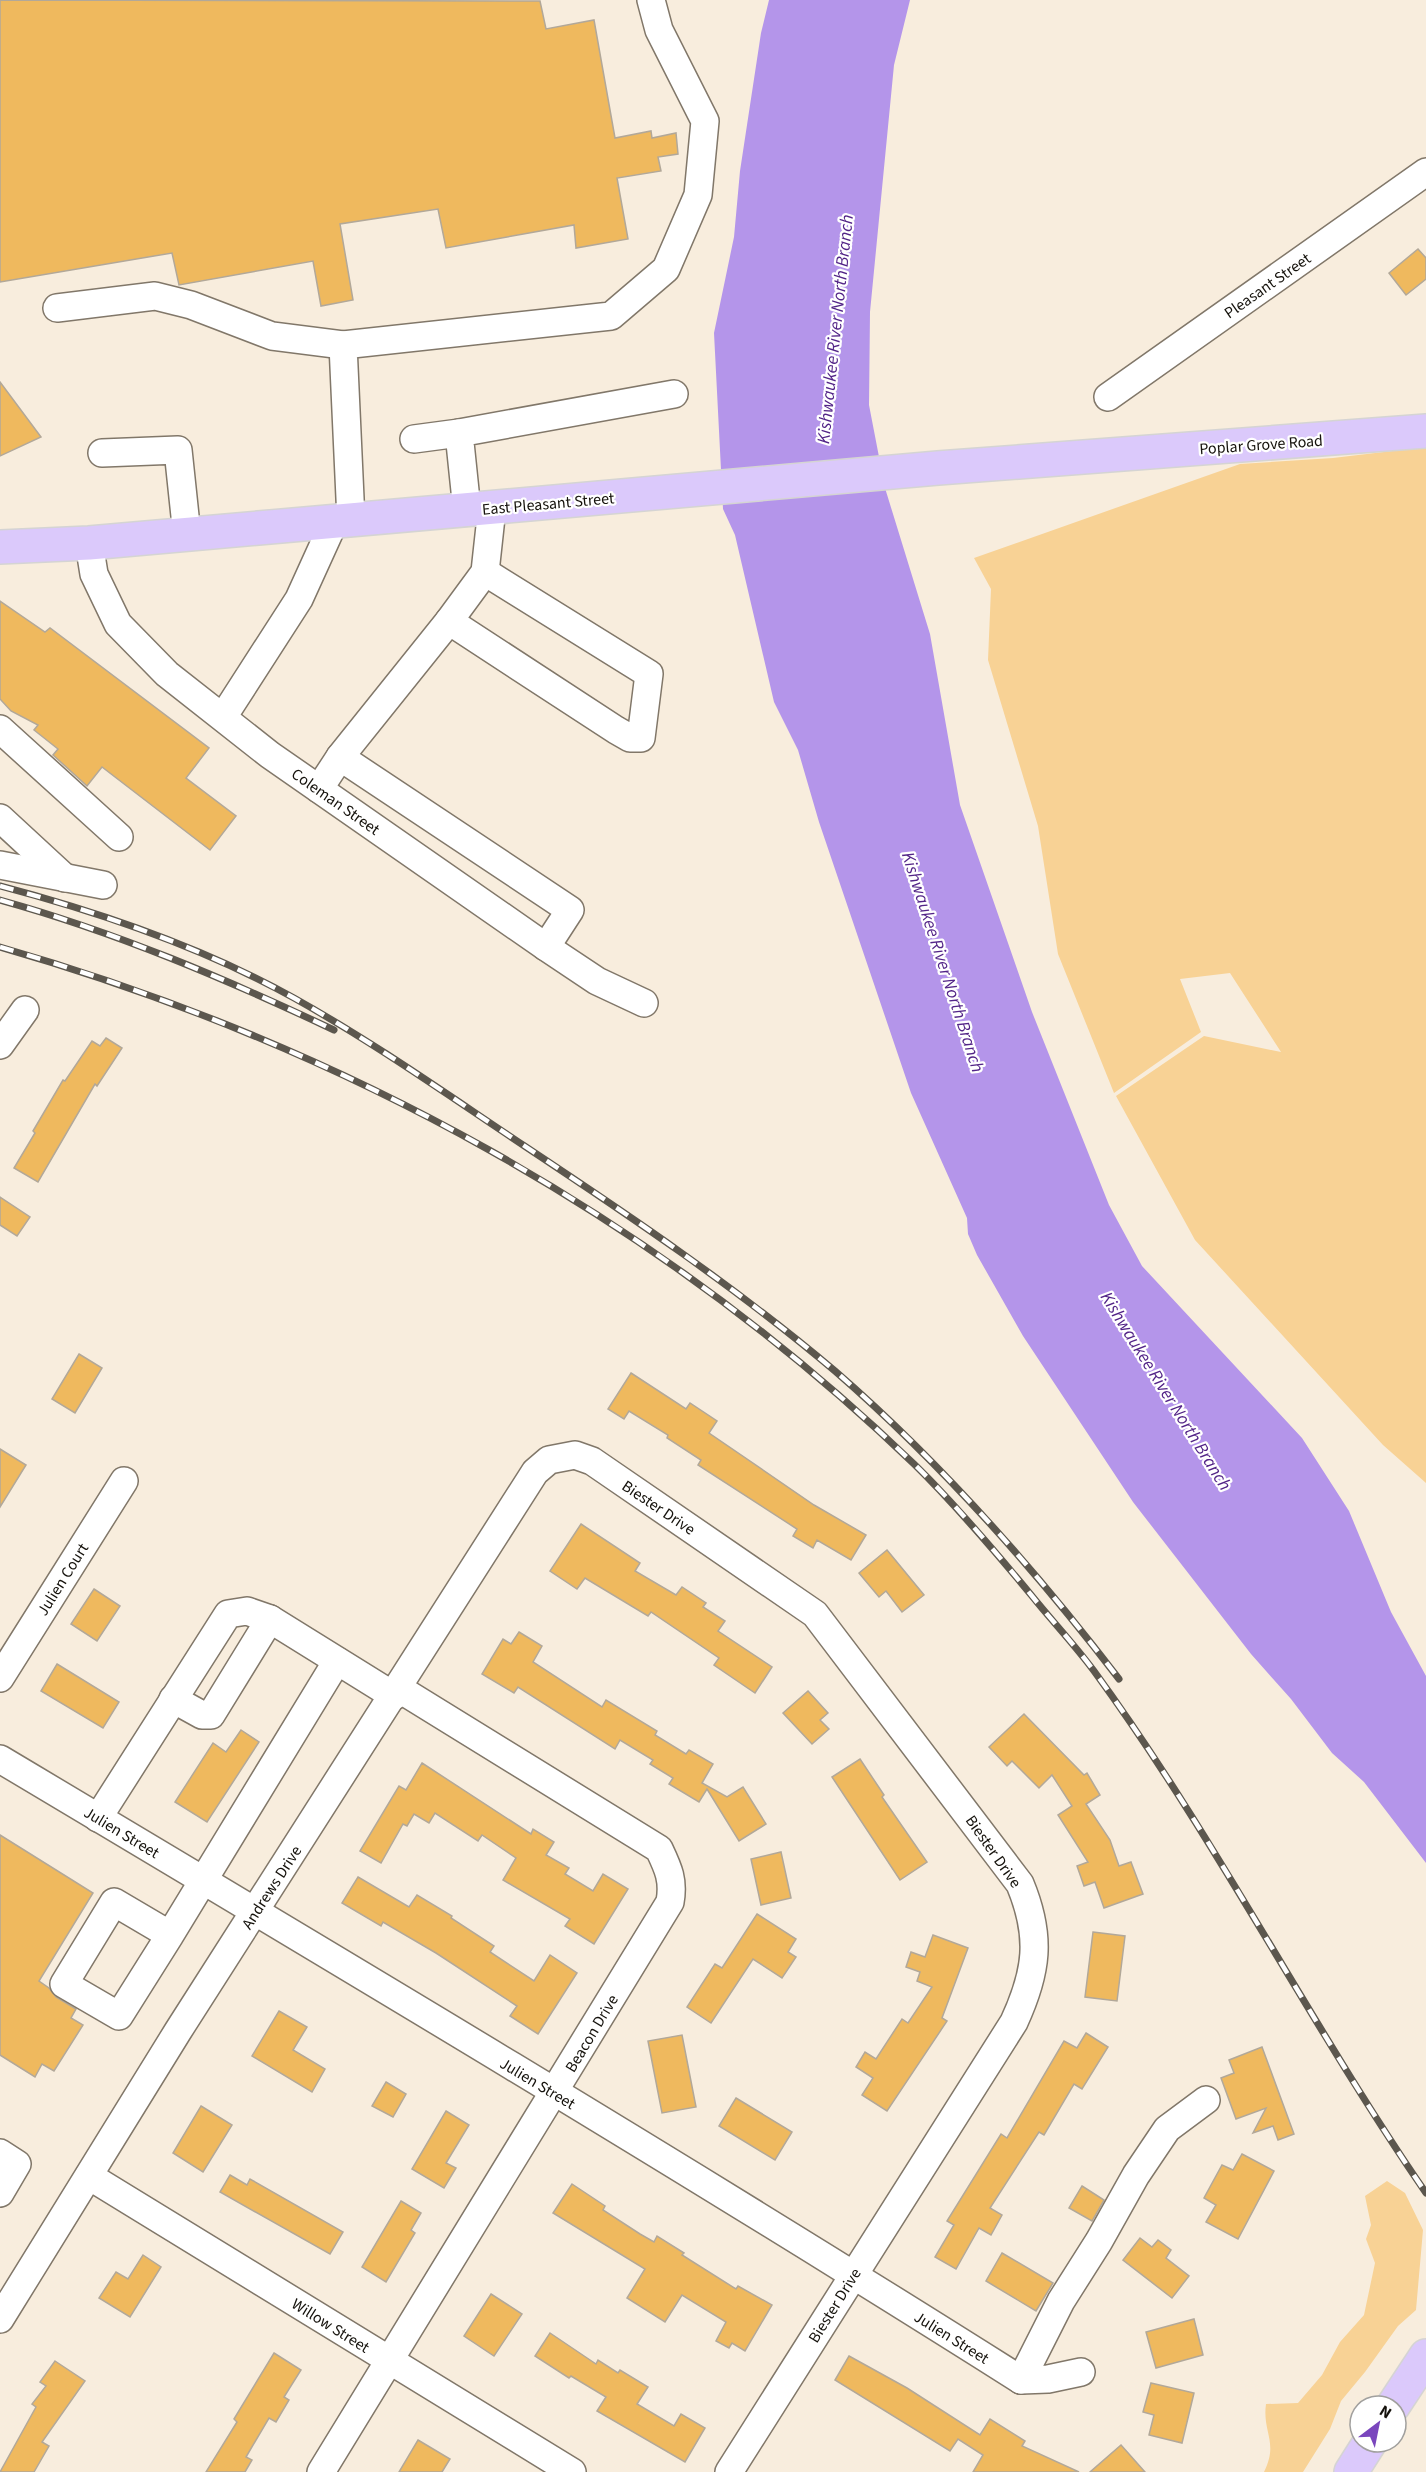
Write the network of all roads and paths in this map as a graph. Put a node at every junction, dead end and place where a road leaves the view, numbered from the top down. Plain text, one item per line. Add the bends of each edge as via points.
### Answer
1 (651, 0) edge
2 (1426, 172) edge
3 (57, 308) dead end
4 (343, 345) junction
5 (674, 394) dead end
6 (1108, 397) dead end
7 (1426, 431) edge
8 (459, 433) junction
9 (414, 439) dead end
10 (102, 453) dead end
11 (1095, 457) joint
12 (479, 509) junction
13 (342, 521) junction
14 (187, 535) junction
15 (89, 543) junction
16 (0, 547) edge
17 (484, 572) junction
18 (449, 621) junction
19 (223, 717) junction
20 (0, 729) edge
21 (340, 757) junction
22 (319, 789) junction
23 (0, 818) edge
24 (119, 837) dead end
25 (0, 865) edge
26 (66, 879) junction
27 (104, 885) dead end
28 (546, 947) junction
29 (644, 1003) dead end
30 (25, 1010) dead end
31 (0, 1045) edge
32 (549, 1461) joint
33 (124, 1481) dead end
34 (270, 1619) junction
35 (337, 1661) junction
36 (0, 1678) edge
37 (396, 1692) junction
38 (173, 1699) junction
39 (0, 1759) edge
40 (98, 1818) junction
41 (203, 1880) junction
42 (256, 1911) junction
43 (170, 1935) dead end
44 (554, 2093) junction
45 (1206, 2100) dead end
46 (0, 2153) edge
47 (89, 2176) junction
48 (0, 2193) edge
49 (853, 2274) junction
50 (9, 2285) edge
51 (0, 2319) edge
52 (1426, 2356) edge
53 (390, 2361) junction
54 (1081, 2372) dead end
55 (1021, 2380) junction
56 (1402, 2394) edge
57 (1362, 2454) edge
58 (321, 2472) edge
59 (572, 2472) edge
60 (729, 2472) edge
61 (1351, 2472) edge

1 - 4 street via 658,30 705,122 698,195 666,269 611,316
2 - 6 street, Pleasant Street
3 - 4 street via 155,296 191,305 272,336
4 - 13 street
5 - 8 street
7 - 11 main road, Poplar Grove Road
8 - 9 street
8 - 12 street
10 - 14 street via 178,450
11 - 12 main road, East Pleasant Street
12 - 13 main road, East Pleasant Street
12 - 17 street
13 - 14 main road, East Pleasant Street
13 - 19 street via 299,599
14 - 15 main road, East Pleasant Street
15 - 16 main road, East Pleasant Street
15 - 19 street, Coleman Street via 94,574 118,624 167,674
17 - 18 street
17 - 18 street via 649,674 641,738 630,738 616,730
18 - 21 street
19 - 22 street, Coleman Street
20 - 24 street
21 - 22 street
21 - 28 street via 570,910
22 - 28 street, Coleman Street
23 - 26 street
25 - 26 street
26 - 27 street
28 - 29 street, Coleman Street via 597,981
30 - 31 street
32 - 37 street, Andrews Drive via 535,1472 499,1525
32 - 49 street, Biester Drive via 575,1455 591,1461 815,1614 1020,1884 1029,1906 1036,1946 1032,1977 1014,2022
33 - 36 street, Julien Court
34 - 35 street, Beacon Drive
34 - 38 street, Beacon Drive via 247,1611 228,1614
34 - 38 street via 211,1714 202,1715
35 - 37 street, Beacon Drive
35 - 41 street
37 - 42 street, Andrews Drive
37 - 44 street, Beacon Drive via 659,1849 671,1874 670,1902
38 - 40 street, Beacon Drive
39 - 40 street, Julien Street
40 - 41 street, Julien Street
41 - 42 street, Julien Street
41 - 43 street
42 - 44 street, Julien Street
42 - 47 street, Andrews Drive
44 - 49 street, Julien Street
44 - 53 street, Beacon Drive
45 - 55 street via 1167,2128 1061,2301
46 - 48 street via 17,2164
47 - 50 street, Andrews Drive
47 - 53 street, Willow Street
49 - 55 street, Julien Street
49 - 60 street, Biester Drive
50 - 51 street, Andrews Drive
52 - 56 main road
53 - 58 street, Beacon Drive
53 - 59 street, Willow Street
54 - 55 street
57 - 61 main road

